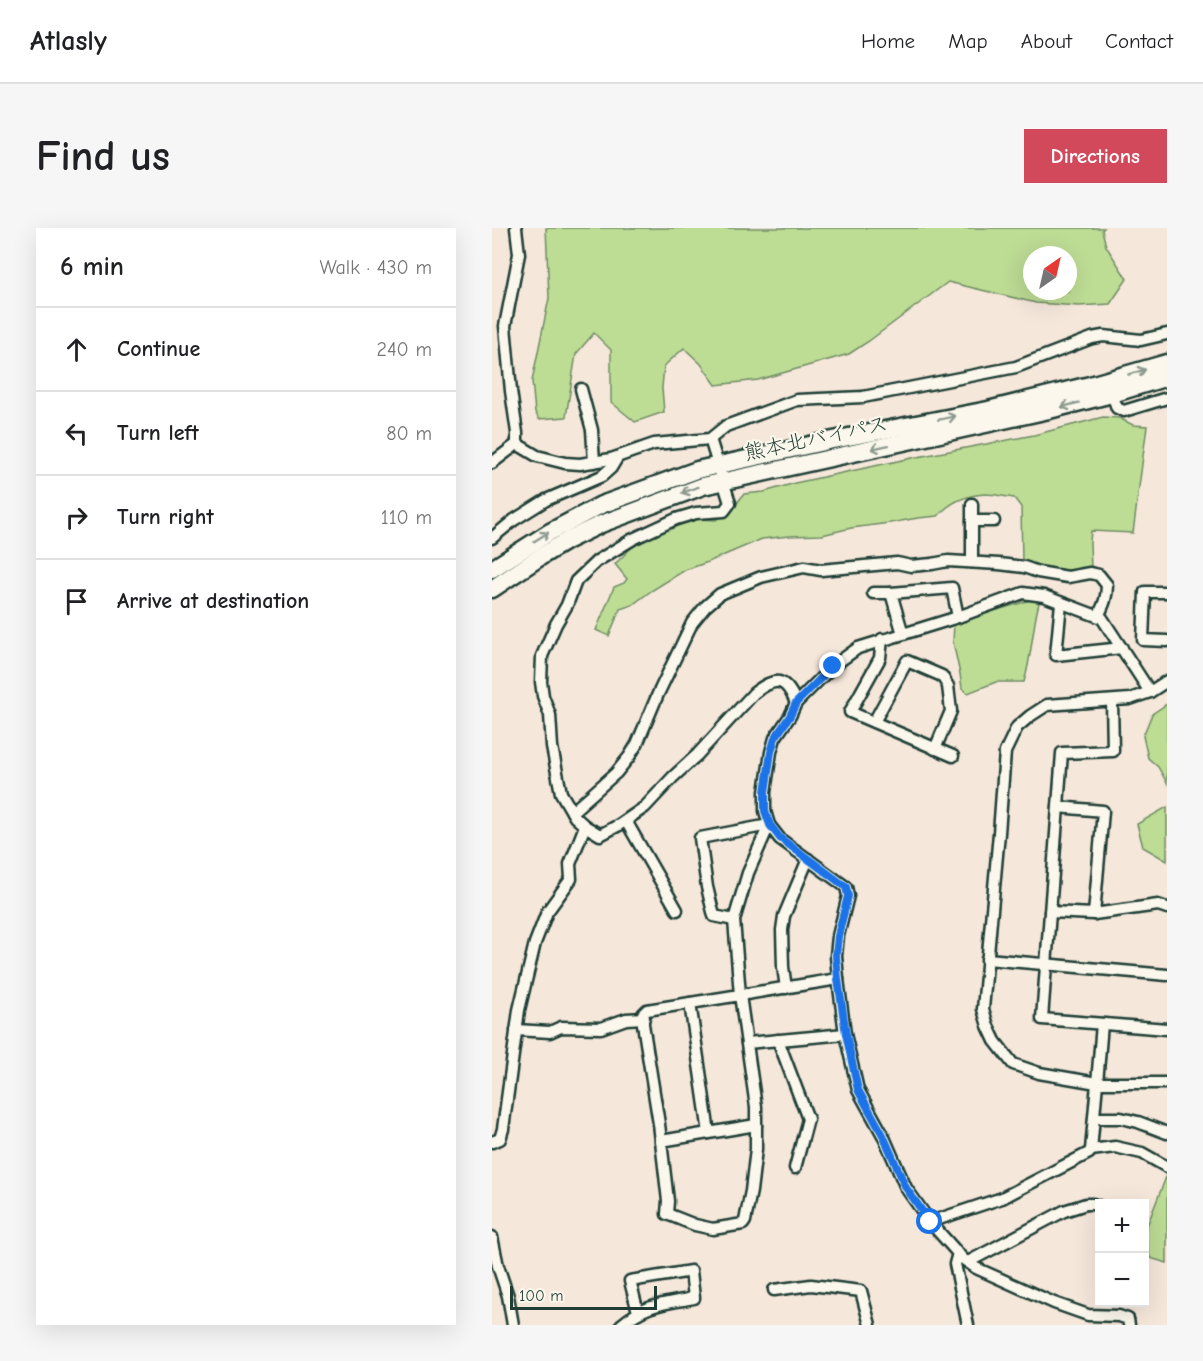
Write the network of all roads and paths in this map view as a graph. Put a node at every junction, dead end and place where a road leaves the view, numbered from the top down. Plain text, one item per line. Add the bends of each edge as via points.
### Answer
1 (516, 228) edge
2 (1167, 334) edge
3 (1167, 363) edge
4 (1167, 377) edge
5 (581, 389) dead end
6 (1112, 394) junction
7 (1167, 398) edge
8 (710, 439) junction
9 (517, 444) junction
10 (617, 458) junction
11 (594, 462) junction
12 (492, 463) edge
13 (721, 473) junction
14 (972, 504) dead end
15 (972, 521) junction
16 (994, 521) dead end
17 (492, 538) edge
18 (972, 562) junction
19 (492, 569) edge
20 (492, 589) edge
21 (1167, 592) edge
22 (873, 593) dead end
23 (891, 593) junction
24 (1061, 603) junction
25 (1098, 616) junction
26 (957, 617) junction
27 (903, 634) junction
28 (882, 639) junction
29 (1167, 641) edge
30 (1122, 648) junction
31 (1167, 681) edge
32 (1150, 692) junction
33 (1112, 701) junction
34 (796, 703) junction
35 (874, 722) junction
36 (935, 749) junction
37 (953, 756) dead end
38 (1058, 807) junction
39 (572, 812) junction
40 (626, 821) junction
41 (770, 825) junction
42 (585, 826) junction
43 (808, 859) junction
44 (1167, 908) edge
45 (677, 910) dead end
46 (1050, 912) junction
47 (1094, 914) junction
48 (734, 920) junction
49 (987, 959) junction
50 (1046, 964) junction
51 (1167, 975) edge
52 (838, 979) junction
53 (786, 988) junction
54 (740, 994) junction
55 (690, 1003) junction
56 (644, 1018) junction
57 (1102, 1024) junction
58 (1167, 1029) edge
59 (516, 1030) junction
60 (846, 1034) junction
61 (778, 1040) junction
62 (747, 1043) junction
63 (1097, 1083) junction
64 (1167, 1083) edge
65 (1094, 1118) junction
66 (756, 1125) junction
67 (709, 1133) junction
68 (1167, 1133) edge
69 (661, 1141) junction
70 (492, 1142) edge
71 (1091, 1150) junction
72 (1167, 1167) edge
73 (795, 1168) dead end
74 (1095, 1204) edge
75 (930, 1222) junction
76 (492, 1237) edge
77 (958, 1253) junction
78 (968, 1262) junction
79 (774, 1290) dead end
80 (638, 1312) junction
81 (513, 1325) edge
82 (621, 1325) edge
83 (870, 1325) edge
84 (968, 1325) edge
85 (1129, 1325) edge

1 - 9 street via 519,254 505,326
2 - 8 street via 1141,340 1103,336 1016,367 863,397 797,400 726,426
13 -> 3 highway, 熊本北バイパス via 828,441 988,410
4 - 6 highway, 熊本北バイパス
5 - 11 street via 592,430
6 - 7 street via 1117,408 1124,411
6 -> 13 highway, 熊本北バイパス via 1049,410
8 - 10 street via 654,444
8 - 13 street
9 - 11 street via 537,456 580,464
9 - 12 street
10 - 11 street
10 - 17 street via 602,476 546,501
19 -> 13 highway, 熊本北バイパス via 601,505 697,470
13 -> 20 highway, 熊本北バイパス via 703,486 568,540
13 - 39 street via 730,503 724,511 676,519 597,561 576,581 556,624 542,656 541,682 550,715 561,793
14 - 15 street
15 - 16 street
15 - 18 street
18 - 25 street via 1024,567 1068,577 1099,575 1107,585 1107,597
18 - 39 street via 821,570 804,567 760,576 720,594 692,623 629,757 616,774
21 - 29 street via 1145,591 1143,640
22 - 23 street
23 - 26 street via 952,588
23 - 27 street
24 - 25 street
24 - 26 street via 1023,593
24 - 30 street via 1056,655
25 - 30 street
26 - 27 street
27 - 28 street
28 - 34 street via 858,648 833,666
28 - 35 street via 880,658 850,712
30 - 32 street
31 - 32 street
32 - 33 street
33 - 38 street via 1113,751 1062,753
33 - 49 street via 1047,705 1017,727 1005,752
34 - 40 street via 783,683 765,685 645,807
34 - 41 street via 771,752 765,792
35 - 36 street
35 - 36 street via 907,661 942,676 948,686 951,711
36 - 37 street
38 - 46 street
38 - 47 street via 1103,811
39 - 42 street
40 - 42 street via 600,835
40 - 45 street
41 - 43 street via 780,838
41 - 48 street via 748,873
41 - 48 street via 700,838 714,916
42 - 59 street via 570,864 571,879 547,912 535,943
43 - 52 street via 847,891 838,936
43 - 53 street via 784,916
44 - 47 street via 1158,905
46 - 47 street
46 - 50 street
48 - 54 street
49 - 50 street
49 - 63 street via 982,1010 995,1041 1013,1064 1039,1073
50 - 51 street
50 - 57 street via 1042,1019
52 - 53 street
52 - 60 street
53 - 54 street
54 - 55 street
54 - 62 street
55 - 56 street via 646,1011
55 - 67 street
56 - 59 street via 626,1019 601,1028
56 - 69 street
57 - 58 street
57 - 63 street
59 - 70 street via 500,1139
60 - 61 street
60 - 75 street via 858,1090 906,1188
61 - 62 street
61 - 73 street via 808,1119
62 - 66 street
63 - 64 street
63 - 65 street
65 - 68 street via 1121,1118
65 - 71 street
66 - 67 street
66 - 69 street via 751,1191 743,1224 713,1229 667,1214
67 - 69 street
71 - 72 street via 1115,1147 1142,1153
71 - 75 street via 1002,1198
74 - 78 street via 1064,1212
75 - 77 street
76 - 81 street
77 - 78 street
77 - 84 street via 955,1264
78 - 85 street via 1054,1303 1088,1315 1119,1316 1128,1319
79 - 83 street via 811,1285 861,1291
80 - 80 street via 694,1298 691,1271 630,1281
80 - 82 street

